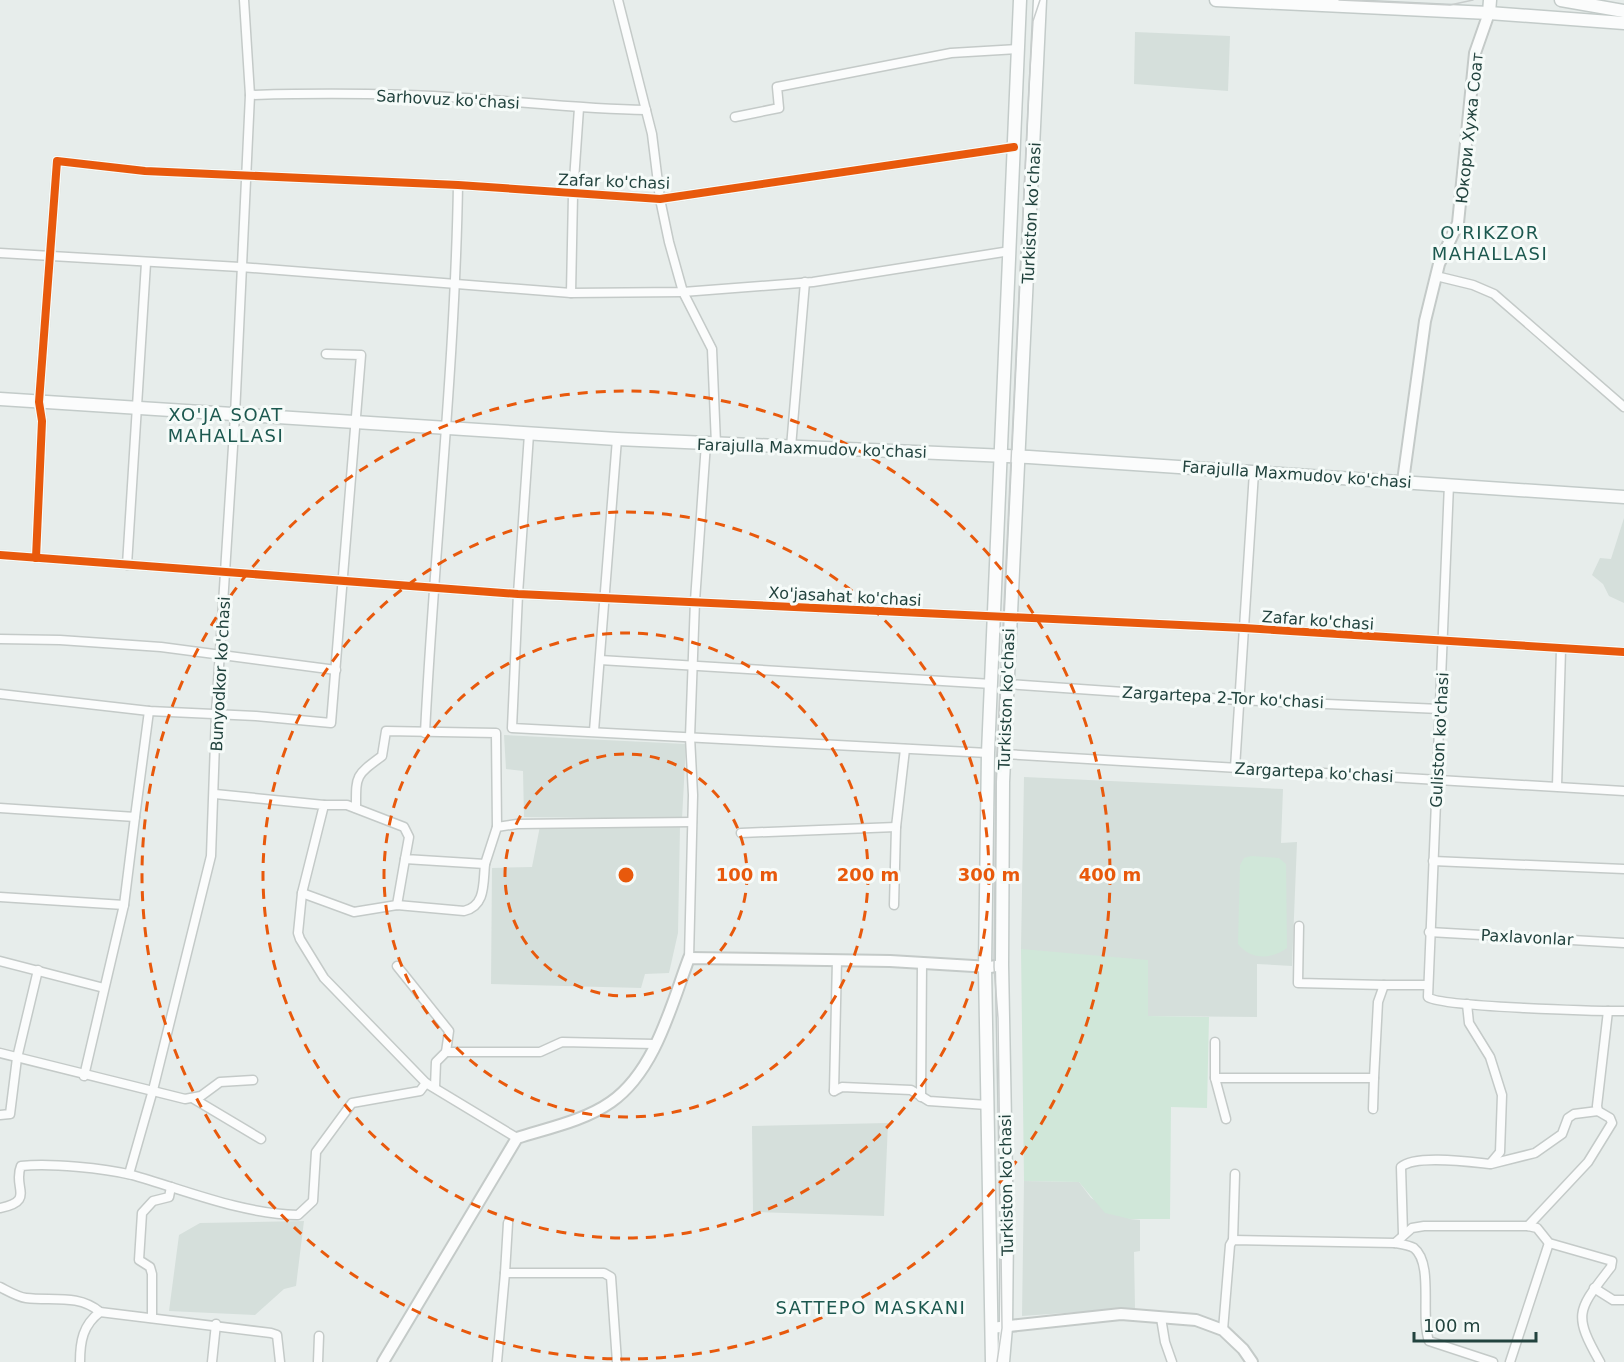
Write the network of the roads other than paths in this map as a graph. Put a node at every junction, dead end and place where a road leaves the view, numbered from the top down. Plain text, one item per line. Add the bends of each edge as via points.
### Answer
1 (244, 0) edge
2 (618, 0) edge
3 (1020, 0) edge
4 (1040, 0) edge
5 (1216, 0) edge
6 (1490, 0) edge
7 (1561, 0) edge
8 (1624, 11) edge
9 (1489, 14) junction
10 (1624, 23) edge
11 (1018, 49) junction
12 (249, 95) junction
13 (579, 108) junction
14 (646, 110) junction
15 (735, 117) dead end
16 (1014, 147) junction
17 (245, 175) junction
18 (458, 185) junction
19 (573, 195) junction
20 (660, 199) junction
21 (1010, 251) junction
22 (0, 253) edge
23 (49, 256) junction
24 (146, 263) junction
25 (240, 267) junction
26 (1436, 276) junction
27 (805, 282) junction
28 (456, 284) junction
29 (683, 292) junction
30 (571, 293) junction
31 (326, 354) dead end
32 (0, 399) edge
33 (39, 402) junction
34 (1624, 407) edge
35 (136, 408) junction
36 (236, 415) junction
37 (357, 422) junction
38 (444, 428) junction
39 (529, 434) junction
40 (617, 439) junction
41 (711, 443) junction
42 (791, 447) junction
43 (1000, 456) junction
44 (1019, 457) junction
45 (1254, 471) junction
46 (1403, 481) junction
47 (1449, 484) junction
48 (1624, 497) edge
49 (0, 555) edge
50 (36, 558) junction
51 (127, 565) junction
52 (225, 572) junction
53 (344, 580) junction
54 (432, 586) junction
55 (518, 594) junction
56 (604, 598) junction
57 (695, 601) junction
58 (994, 617) junction
59 (1010, 618) junction
60 (1244, 628) junction
61 (0, 639) edge
62 (1444, 641) junction
63 (1561, 649) junction
64 (1624, 652) edge
65 (219, 655) junction
66 (600, 660) junction
67 (693, 667) junction
68 (336, 670) junction
69 (992, 684) junction
70 (1007, 684) junction
71 (0, 694) edge
72 (1238, 700) junction
73 (1440, 709) junction
74 (149, 711) junction
75 (216, 714) junction
76 (594, 731) junction
77 (425, 733) junction
78 (690, 737) junction
79 (905, 749) junction
80 (988, 753) junction
81 (1004, 754) junction
82 (1235, 768) junction
83 (1437, 779) junction
84 (1557, 786) junction
85 (1624, 790) edge
86 (215, 794) junction
87 (324, 805) junction
88 (0, 808) edge
89 (356, 808) junction
90 (135, 817) junction
91 (692, 822) junction
92 (497, 827) junction
93 (896, 827) junction
94 (741, 833) dead end
95 (405, 860) junction
96 (1432, 861) junction
97 (485, 864) junction
98 (1624, 868) edge
99 (302, 893) junction
100 (0, 897) edge
101 (124, 905) junction
102 (397, 905) junction
103 (894, 905) dead end
104 (1299, 926) dead end
105 (1429, 932) junction
106 (1624, 943) edge
107 (689, 958) junction
108 (837, 960) junction
109 (0, 962) edge
110 (922, 963) junction
111 (1002, 965) junction
112 (397, 966) dead end
113 (985, 967) junction
114 (38, 970) junction
115 (1384, 985) junction
116 (1427, 985) junction
117 (104, 988) junction
118 (1467, 1004) junction
119 (1608, 1011) junction
120 (1624, 1011) edge
121 (1215, 1042) dead end
122 (654, 1044) junction
123 (446, 1052) junction
124 (0, 1053) edge
125 (17, 1058) junction
126 (84, 1076) junction
127 (1215, 1078) junction
128 (1374, 1078) junction
129 (253, 1080) dead end
130 (426, 1083) junction
131 (435, 1087) junction
132 (153, 1090) junction
133 (921, 1097) junction
134 (194, 1099) junction
135 (987, 1105) junction
136 (1373, 1109) dead end
137 (1598, 1111) junction
138 (0, 1115) edge
139 (1226, 1119) dead end
140 (517, 1138) junction
141 (261, 1139) dead end
142 (1490, 1164) junction
143 (129, 1174) junction
144 (1235, 1174) dead end
145 (171, 1187) junction
146 (0, 1208) edge
147 (508, 1223) dead end
148 (1528, 1226) junction
149 (1403, 1234) junction
150 (1233, 1240) junction
151 (1395, 1243) junction
152 (1549, 1243) junction
153 (505, 1274) junction
154 (0, 1287) edge
155 (1594, 1288) junction
156 (1624, 1300) edge
157 (100, 1312) junction
158 (152, 1317) junction
159 (1161, 1317) junction
160 (216, 1324) junction
161 (1006, 1327) junction
162 (991, 1328) junction
163 (1223, 1330) junction
164 (320, 1336) dead end
165 (80, 1362) edge
166 (213, 1362) edge
167 (280, 1362) edge
168 (318, 1362) edge
169 (383, 1362) edge
170 (497, 1362) edge
171 (617, 1362) edge
172 (992, 1362) edge
173 (1004, 1362) edge
174 (1172, 1362) edge
175 (1252, 1362) edge
176 (1493, 1362) edge
177 (1510, 1362) edge
178 (1600, 1362) edge

1 - 12 street, Bunyodkor ko'chasi
2 - 14 street
3 - 11 main road, Turkiston ko'chasi
4 - 44 main road, Turkiston ko'chasi
5 - 9 main road
6 - 9 main road
7 - 8 main road
9 - 10 main road
9 - 26 street, Юкори Хужа Соат via 1475,53 1458,223
11 - 15 street via 951,52 777,87 779,108
11 - 16 main road, Turkiston ko'chasi
12 - 13 street, Sarhovuz ko'chasi via 464,98
12 - 17 street, Bunyodkor ko'chasi
13 - 14 street, Sarhovuz ko'chasi
13 - 19 street
14 - 20 street
16 - 20 street, Zafar ko'chasi
16 - 21 main road, Turkiston ko'chasi
17 - 18 street, Zafar ko'chasi
17 - 23 street, Zafar ko'chasi via 145,171 57,161
17 - 25 street, Bunyodkor ko'chasi
18 - 19 street, Zafar ko'chasi
18 - 28 street
19 - 20 street, Zafar ko'chasi
19 - 30 street
20 - 29 street
21 - 27 street
21 - 43 main road, Turkiston ko'chasi
22 - 23 street
23 - 24 street
23 - 33 street
24 - 25 street
24 - 35 street
25 - 28 street
25 - 36 street, Bunyodkor ko'chasi
26 - 34 street via 1494,294
26 - 46 street, Юкори Хужа Соат via 1425,321
27 - 29 street
27 - 42 street
28 - 30 street
28 - 38 street
29 - 30 street
29 - 41 street via 711,349
31 - 37 street via 361,355
32 - 33 main road, Farajulla Maxmudov ko'chasi
33 - 35 main road, Farajulla Maxmudov ko'chasi
33 - 50 street via 42,421
35 - 36 main road, Farajulla Maxmudov ko'chasi
35 - 51 street
36 - 37 main road, Farajulla Maxmudov ko'chasi
36 - 52 street, Bunyodkor ko'chasi
37 - 38 main road, Farajulla Maxmudov ko'chasi
37 - 53 street
38 - 39 main road, Farajulla Maxmudov ko'chasi
38 - 54 street
39 - 40 main road, Farajulla Maxmudov ko'chasi
39 - 55 street
40 - 41 main road, Farajulla Maxmudov ko'chasi
40 - 56 street
41 - 42 main road, Farajulla Maxmudov ko'chasi
41 - 57 street
42 - 43 main road, Farajulla Maxmudov ko'chasi
43 - 44 main road, Farajulla Maxmudov ko'chasi
43 - 58 main road, Turkiston ko'chasi
44 - 45 main road, Farajulla Maxmudov ko'chasi
44 - 59 main road, Turkiston ko'chasi
45 - 46 main road, Farajulla Maxmudov ko'chasi
45 - 60 street
46 - 47 main road, Farajulla Maxmudov ko'chasi
47 - 48 main road, Farajulla Maxmudov ko'chasi
47 - 62 street, Guliston ko'chasi
49 - 50 street, Xo'jasahat ko'chasi
50 - 51 street, Xo'jasahat ko'chasi
51 - 52 street, Xo'jasahat ko'chasi
52 - 53 street, Xo'jasahat ko'chasi
52 - 65 street, Bunyodkor ko'chasi
53 - 54 street, Xo'jasahat ko'chasi
53 - 68 street
54 - 55 street, Xo'jasahat ko'chasi
54 - 77 street
55 - 56 street, Xo'jasahat ko'chasi
55 - 76 street via 512,728
56 - 57 street, Xo'jasahat ko'chasi
56 - 66 street
57 - 58 street, Xo'jasahat ko'chasi
57 - 67 street
58 - 59 street, Xo'jasahat ko'chasi
58 - 69 main road, Turkiston ko'chasi
59 - 60 street, Zafar ko'chasi
59 - 70 main road, Turkiston ko'chasi
60 - 62 street, Zafar ko'chasi
60 - 72 street
61 - 65 street via 60,640
62 - 63 street, Zafar ko'chasi
62 - 73 street, Guliston ko'chasi
63 - 64 street, Zafar ko'chasi
63 - 84 street
65 - 68 street
65 - 75 street, Bunyodkor ko'chasi
66 - 67 street
66 - 76 street
67 - 69 street
67 - 78 street
68 - 75 street via 331,723
69 - 80 main road, Turkiston ko'chasi
70 - 72 street, Zargartepa 2-Tor ko'chasi
70 - 81 main road, Turkiston ko'chasi
71 - 74 street
72 - 73 street, Zargartepa 2-Tor ko'chasi
72 - 82 street
73 - 83 street, Guliston ko'chasi
74 - 75 street
74 - 90 street
75 - 86 street, Bunyodkor ko'chasi
76 - 78 street
77 - 89 street via 386,731 382,756 359,773
77 - 92 street via 496,733
78 - 79 street
78 - 91 street
79 - 80 street
79 - 93 street
80 - 113 main road, Turkiston ko'chasi
81 - 82 street, Zargartepa ko'chasi
81 - 111 main road, Turkiston ko'chasi
82 - 83 street, Zargartepa ko'chasi
83 - 84 street, Zargartepa ko'chasi
83 - 96 street, Guliston ko'chasi
84 - 85 street, Zargartepa ko'chasi
86 - 87 street
86 - 132 street, Bunyodkor ko'chasi via 211,856
87 - 89 street
87 - 99 street
88 - 90 street
89 - 95 street via 404,827 409,837
90 - 101 street
91 - 92 street
91 - 107 street
92 - 97 street
93 - 94 street
93 - 103 street
95 - 97 street
95 - 102 street
96 - 98 street
96 - 105 street, Guliston ko'chasi
97 - 102 street via 480,903 474,908 464,911
99 - 102 street via 354,912
99 - 130 street via 298,933 324,978
100 - 101 street
101 - 117 street
104 - 115 street via 1298,983
105 - 106 street, Paxlavonlar
105 - 116 street, Guliston ko'chasi
107 - 108 street
107 - 122 street
108 - 110 street
108 - 133 street via 834,1091 842,1087 911,1090
109 - 114 street
110 - 113 street
110 - 133 street
111 - 113 street
111 - 161 main road, Turkiston ko'chasi
112 - 123 street via 448,1031
113 - 135 main road, Turkiston ko'chasi
114 - 117 street
114 - 125 street
115 - 116 street
115 - 128 street via 1378,1002
116 - 118 street, Guliston ko'chasi via 1428,997 1433,1001
117 - 126 street
118 - 119 street
118 - 142 street via 1468,1023 1490,1057 1502,1095 1500,1152
119 - 120 street
119 - 137 street
121 - 127 street
122 - 123 street via 562,1042 540,1052
122 - 140 street via 640,1071 612,1101 593,1112
123 - 131 street via 436,1062
124 - 125 street
125 - 126 street
125 - 138 street via 10,1114
126 - 132 street
127 - 128 street
127 - 139 street
128 - 136 street
129 - 134 street via 220,1082
130 - 131 street
130 - 145 street via 420,1091 352,1103 316,1152 314,1201 298,1215 278,1215
131 - 140 street
132 - 134 street
132 - 143 street, Bunyodkor ko'chasi
133 - 135 street via 929,1101
134 - 141 street
135 - 162 main road, Turkiston ko'chasi
137 - 142 street via 1568,1118 1562,1134 1535,1153
137 - 148 street via 1610,1118 1608,1131 1569,1185
140 - 169 street
142 - 149 street via 1406,1163 1401,1167
143 - 145 street
143 - 146 street via 51,1165 21,1166 19,1201
144 - 150 street
145 - 158 street via 169,1197 153,1201 142,1214 139,1260 150,1267 152,1274
147 - 153 street
148 - 149 street via 1424,1226
148 - 152 street via 1537,1228
149 - 151 street
150 - 151 street
150 - 163 street
151 - 176 street via 1413,1247 1421,1257 1429,1341
152 - 155 street via 1611,1261 1611,1267
152 - 177 street
153 - 170 street
153 - 171 street via 611,1277
154 - 157 street via 24,1298 67,1299 91,1305
155 - 156 street via 1613,1300
155 - 178 street via 1584,1302 1581,1319 1585,1336
157 - 158 street
157 - 165 street via 84,1329
158 - 160 street
159 - 161 street via 1121,1314
159 - 163 street via 1196,1320
159 - 174 street
160 - 166 street
160 - 167 street via 277,1335
161 - 162 street
161 - 173 main road, Turkiston ko'chasi
162 - 172 main road, Turkiston ko'chasi
163 - 175 street
164 - 168 street

